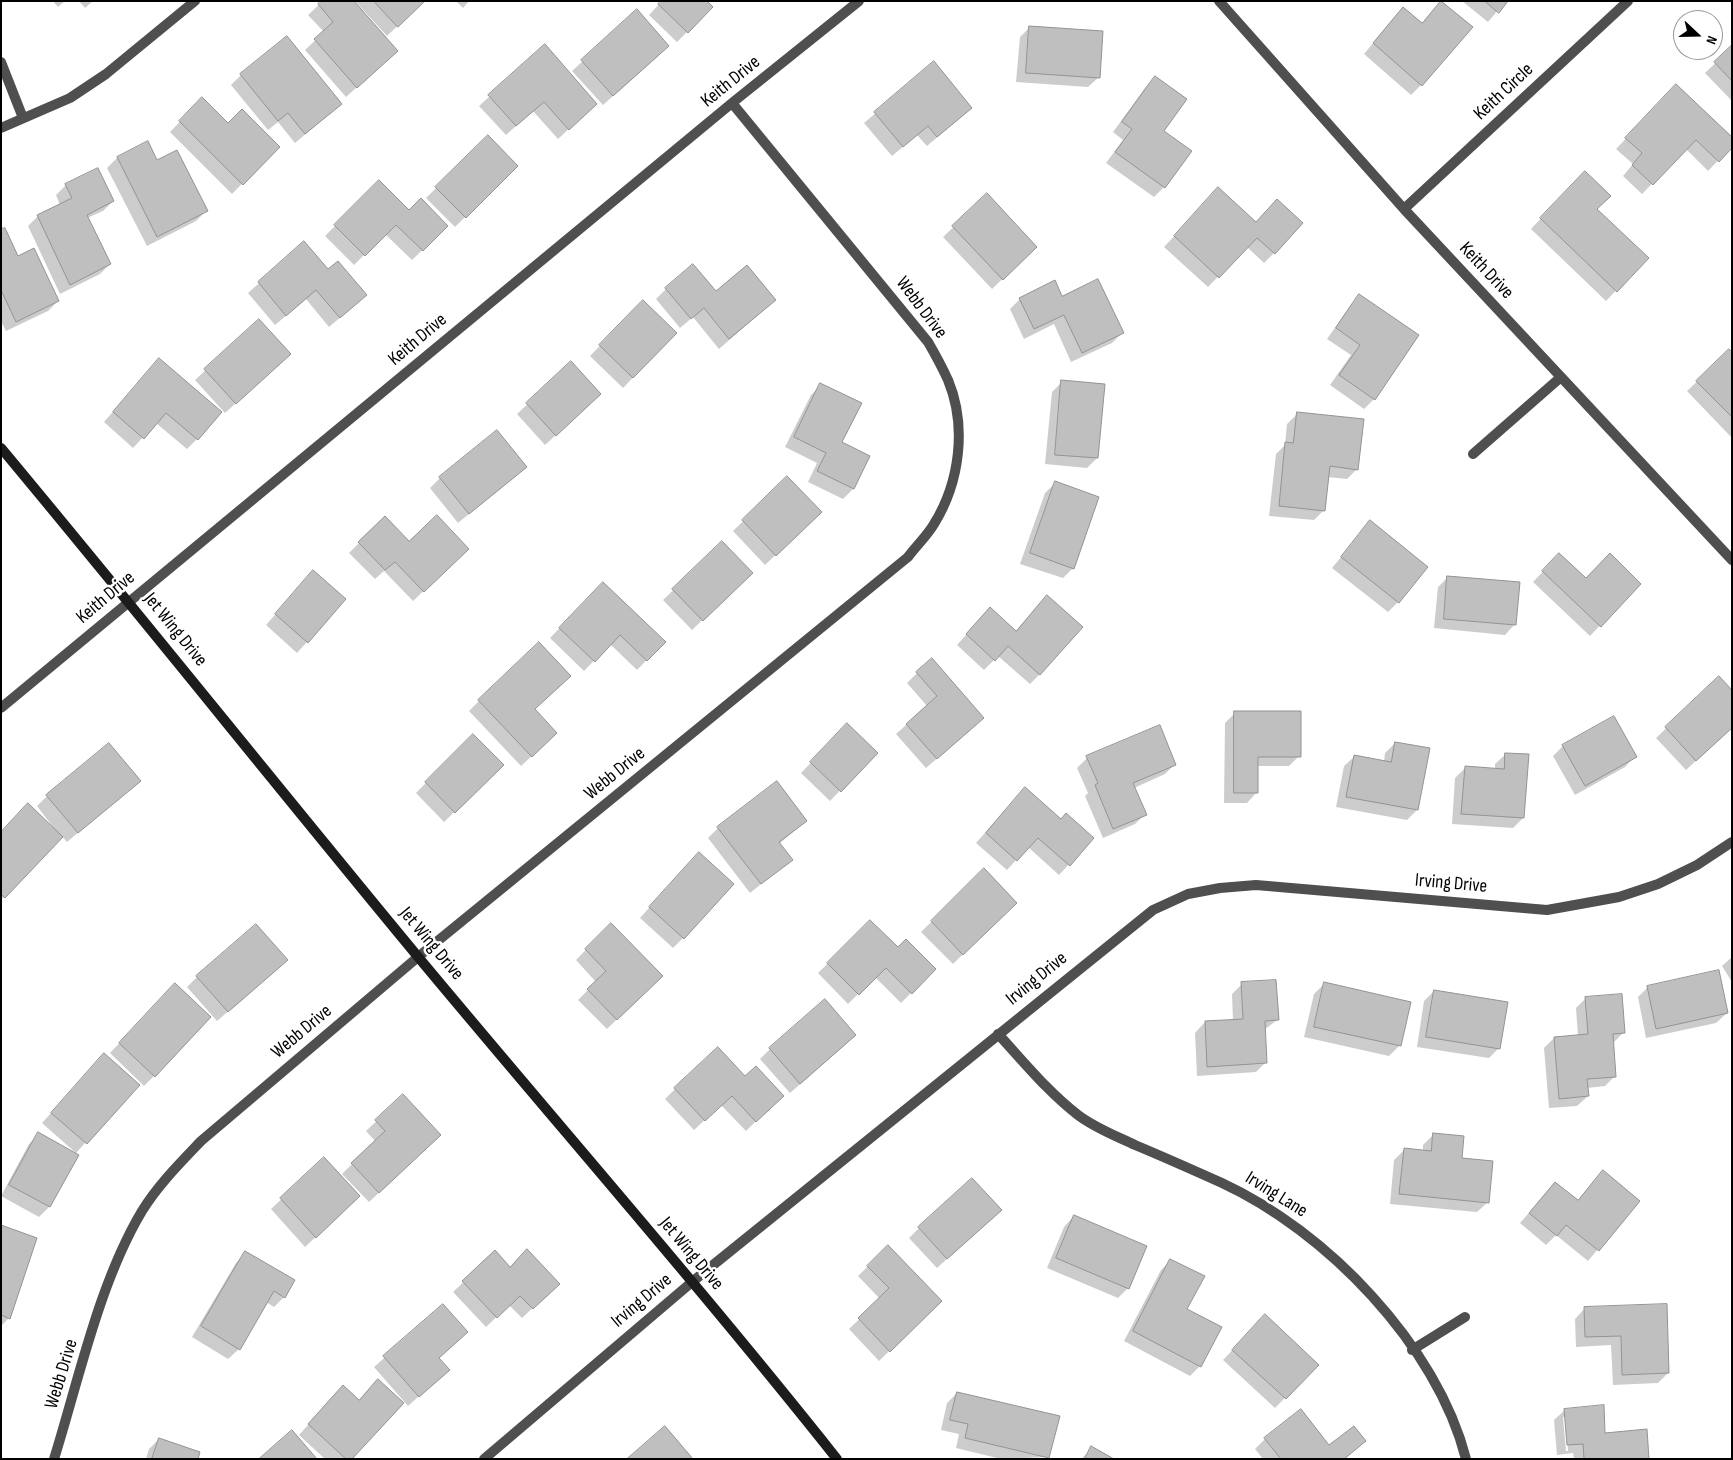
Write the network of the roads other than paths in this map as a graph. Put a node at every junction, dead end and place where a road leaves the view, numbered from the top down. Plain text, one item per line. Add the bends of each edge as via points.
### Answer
1 (195, 1) edge
2 (859, 1) edge
3 (1219, 1) edge
4 (1628, 1) edge
5 (1, 62) edge
6 (732, 103) junction
7 (23, 118) junction
8 (1, 128) edge
9 (1404, 209) junction
10 (1561, 377) junction
11 (1, 448) edge
12 (1473, 454) dead end
13 (1732, 560) edge
14 (129, 601) junction
15 (1, 708) edge
16 (1732, 842) edge
17 (418, 957) junction
18 (998, 1034) junction
19 (692, 1282) junction
20 (1465, 1317) dead end
21 (1412, 1350) junction
22 (54, 1459) edge
23 (484, 1459) edge
24 (837, 1459) edge
25 (1466, 1459) edge

1 - 7 street via 106,74 70,98
2 - 6 street, Keith Drive
3 - 9 street, Keith Drive
4 - 9 street, Keith Circle
5 - 7 street
6 - 14 street, Keith Drive
6 - 17 street, Webb Drive via 928,342 948,380 958,417 958,456 951,490 934,525 908,557
7 - 8 street
9 - 10 street, Keith Drive
10 - 12 street
10 - 13 street, Keith Drive
11 - 14 main road, Jet Wing Drive
14 - 15 street, Keith Drive
14 - 17 main road, Jet Wing Drive
16 - 18 street, Irving Drive via 1697,865 1658,884 1619,897 1547,910 1256,885 1188,894 1153,910 1131,926
17 - 19 main road, Jet Wing Drive
17 - 22 street, Webb Drive via 201,1141 142,1210 102,1303
18 - 19 street, Irving Drive
18 - 21 street, Irving Lane via 1079,1116 1110,1134 1260,1202 1295,1226 1326,1250 1361,1286 1389,1317
19 - 23 street, Irving Drive
19 - 24 main road, Jet Wing Drive
20 - 21 street
21 - 25 street, Irving Lane via 1439,1391 1460,1437

